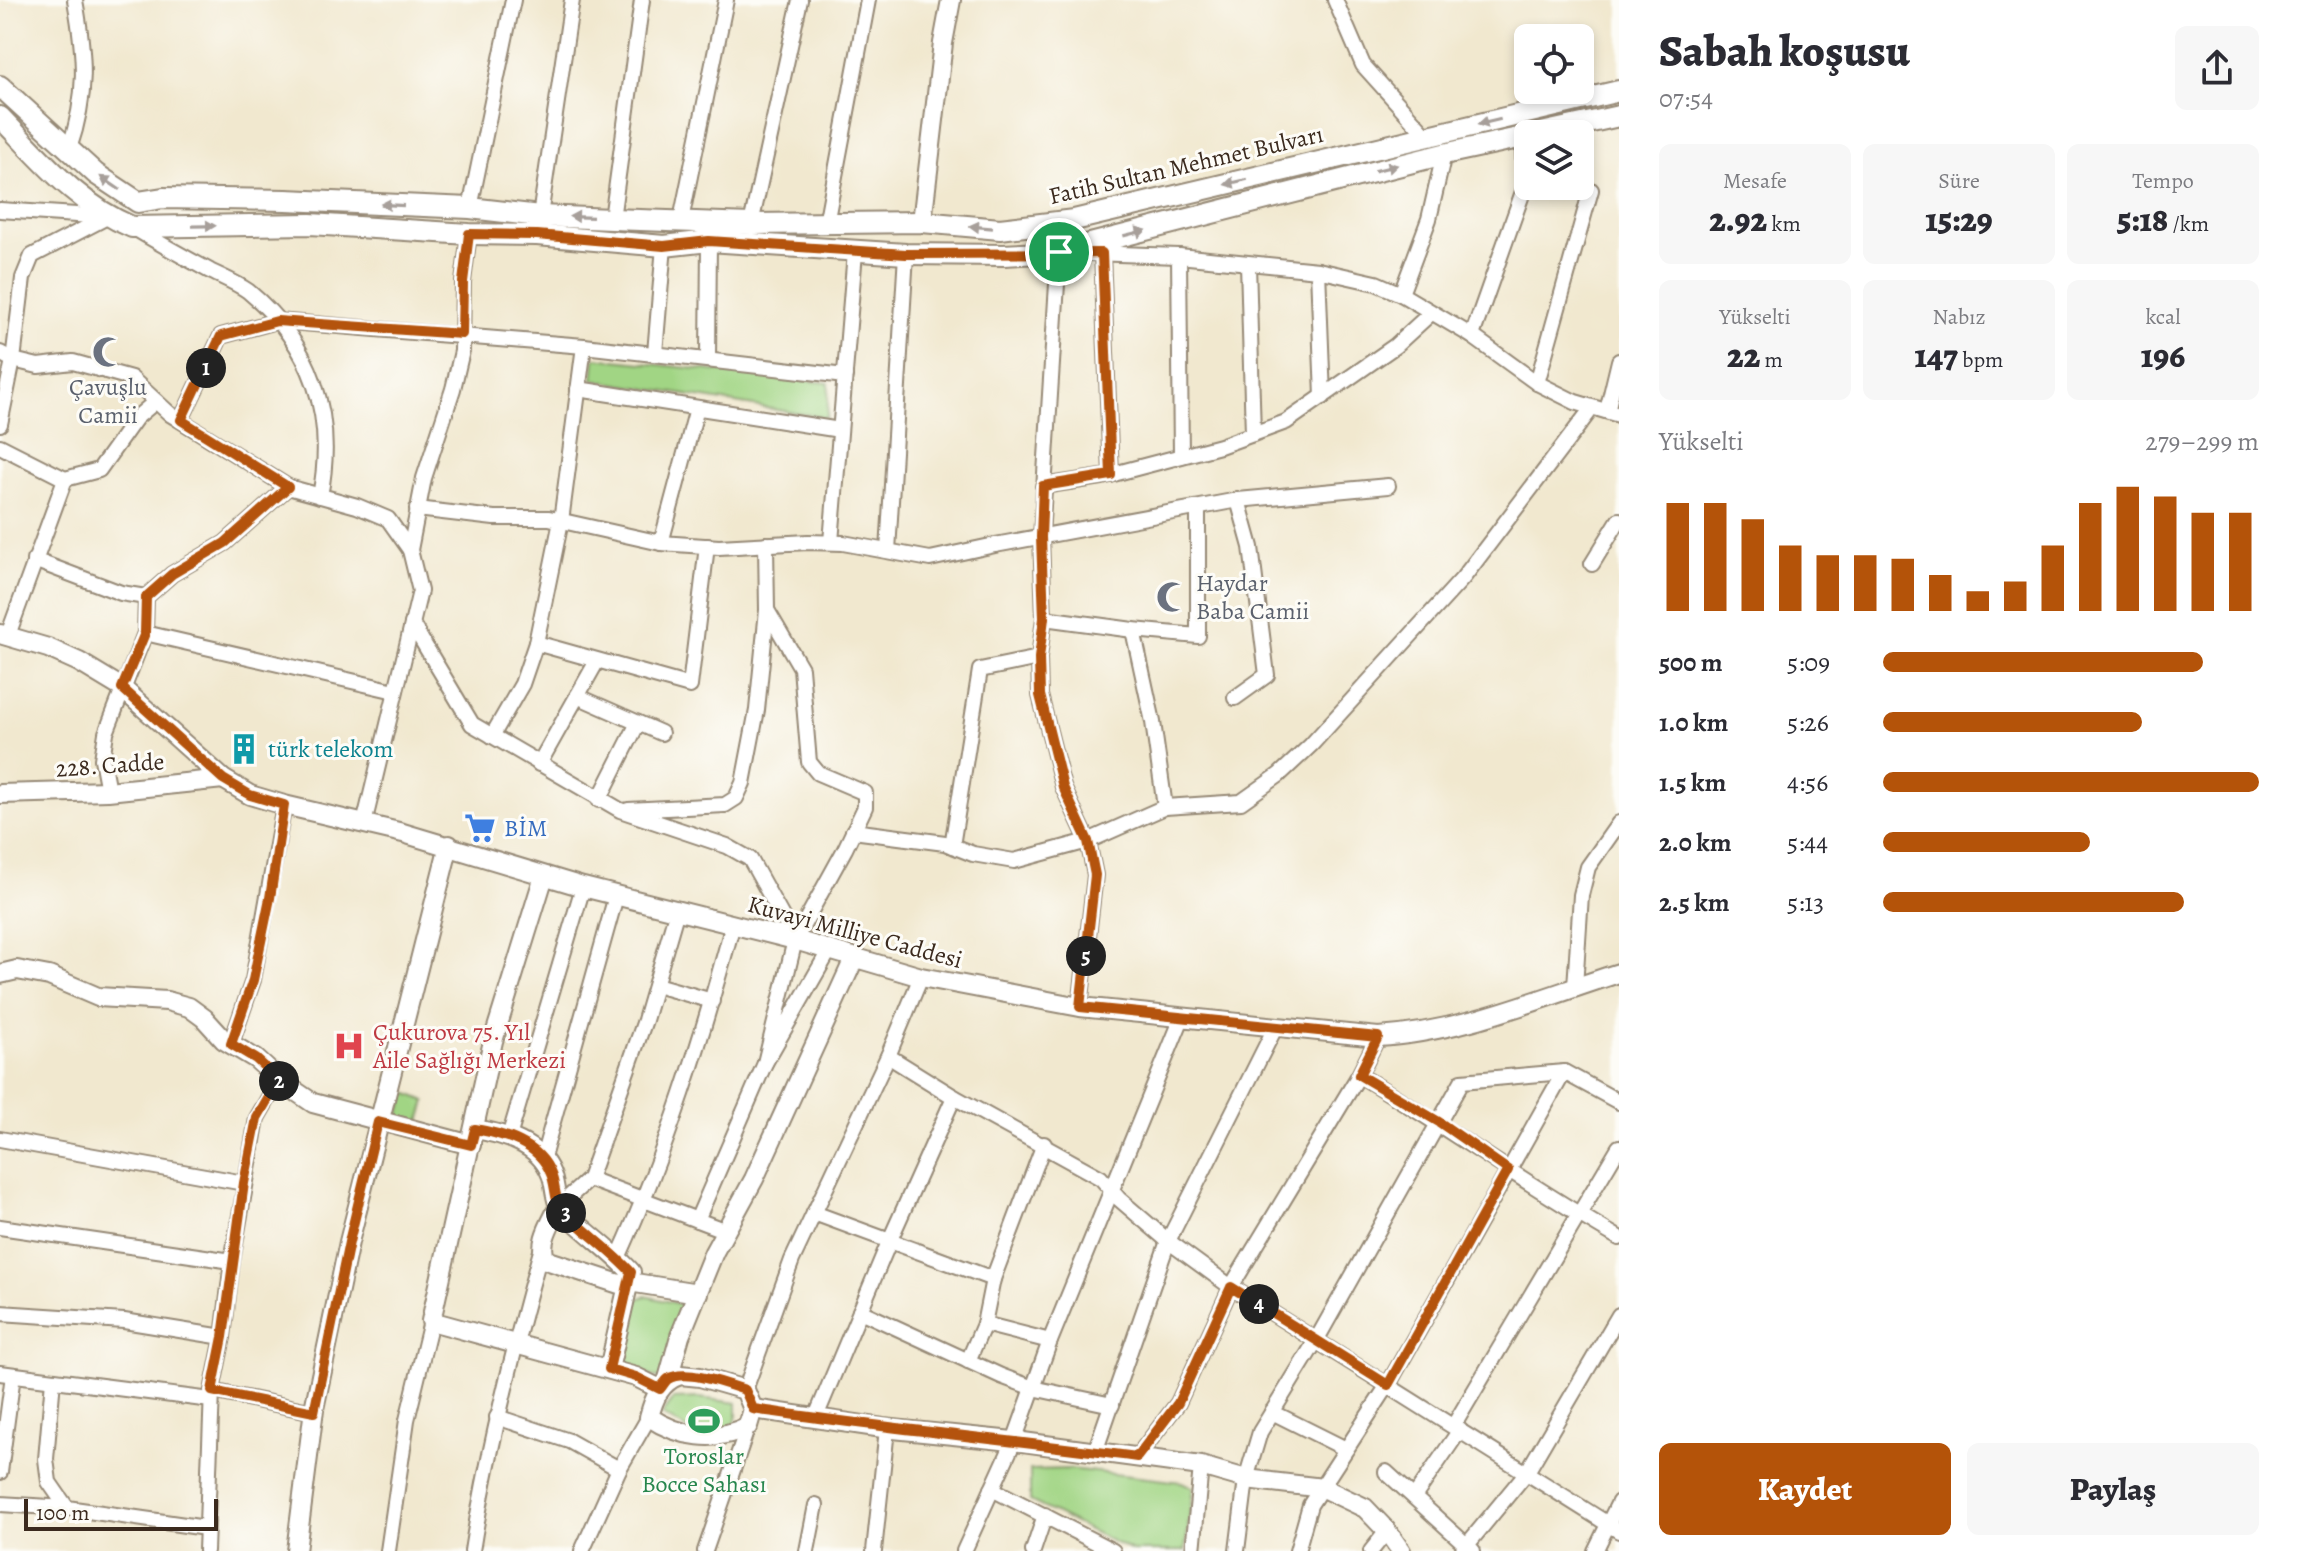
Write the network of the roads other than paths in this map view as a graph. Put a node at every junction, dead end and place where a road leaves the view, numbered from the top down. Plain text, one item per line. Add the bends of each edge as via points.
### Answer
1 (75, 0) edge
2 (513, 0) edge
3 (572, 0) edge
4 (642, 0) edge
5 (726, 0) edge
6 (800, 0) edge
7 (868, 0) edge
8 (951, 0) edge
9 (1335, 0) edge
10 (0, 86) edge
11 (1619, 91) edge
12 (1619, 116) edge
13 (0, 117) edge
14 (1594, 122) edge
15 (1427, 136) junction
16 (1514, 139) edge
17 (69, 149) junction
18 (1444, 154) junction
19 (1520, 200) edge
20 (1588, 200) edge
21 (470, 208) junction
22 (0, 210) edge
23 (540, 216) junction
24 (107, 217) junction
25 (612, 219) junction
26 (681, 220) junction
27 (922, 222) junction
28 (751, 224) junction
29 (826, 224) junction
30 (132, 227) junction
31 (469, 234) junction
32 (709, 241) junction
33 (664, 246) junction
34 (855, 252) junction
35 (1059, 252) junction
36 (1102, 253) junction
37 (906, 254) junction
38 (1179, 256) junction
39 (1248, 264) junction
40 (1318, 270) junction
41 (1401, 294) junction
42 (1431, 313) junction
43 (277, 321) junction
44 (462, 334) junction
45 (1472, 336) junction
46 (584, 346) junction
47 (655, 353) junction
48 (6, 356) edge
49 (708, 359) junction
50 (1619, 361) edge
51 (845, 376) junction
52 (1537, 383) junction
53 (578, 389) junction
54 (1323, 397) junction
55 (156, 401) junction
56 (697, 408) junction
57 (1606, 412) edge
58 (181, 420) junction
59 (0, 424) edge
60 (840, 430) junction
61 (1253, 434) junction
62 (0, 446) edge
63 (1181, 456) junction
64 (1111, 475) junction
65 (65, 479) junction
66 (1043, 486) junction
67 (1388, 486) dead end
68 (288, 487) junction
69 (320, 496) junction
70 (1238, 500) junction
71 (1198, 508) junction
72 (417, 509) junction
73 (1619, 520) edge
74 (561, 521) junction
75 (1041, 537) junction
76 (831, 542) junction
77 (661, 543) junction
78 (766, 544) junction
79 (707, 546) junction
80 (410, 550) junction
81 (888, 551) junction
82 (34, 560) junction
83 (1592, 564) dead end
84 (146, 597) junction
85 (767, 610) junction
86 (1044, 618) junction
87 (412, 624) junction
88 (1133, 630) junction
89 (145, 633) junction
90 (4, 634) edge
91 (536, 643) junction
92 (1039, 658) junction
93 (597, 661) junction
94 (122, 688) junction
95 (395, 691) junction
96 (577, 696) junction
97 (1235, 698) dead end
98 (638, 723) junction
99 (661, 733) dead end
100 (492, 736) junction
101 (539, 764) junction
102 (223, 779) junction
103 (108, 791) junction
104 (0, 794) edge
105 (599, 800) junction
106 (284, 805) junction
107 (1165, 807) junction
108 (620, 810) junction
109 (1619, 823) edge
110 (364, 824) junction
111 (853, 831) junction
112 (1088, 841) junction
113 (449, 845) junction
114 (952, 846) junction
115 (544, 876) junction
116 (583, 887) junction
117 (616, 896) junction
118 (677, 910) junction
119 (733, 924) junction
120 (795, 940) junction
121 (829, 951) junction
122 (854, 959) junction
123 (1619, 973) edge
124 (0, 974) edge
125 (921, 977) junction
126 (656, 985) junction
127 (1575, 987) junction
128 (712, 1001) junction
129 (1080, 1007) junction
130 (1182, 1018) junction
131 (1275, 1028) junction
132 (1378, 1037) junction
133 (231, 1044) junction
134 (888, 1056) junction
135 (765, 1063) junction
136 (1564, 1072) junction
137 (1359, 1075) junction
138 (279, 1080) junction
139 (954, 1097) junction
140 (1619, 1102) edge
141 (378, 1122) junction
142 (1439, 1122) junction
143 (473, 1137) junction
144 (509, 1137) junction
145 (0, 1139) edge
146 (1044, 1144) junction
147 (1619, 1147) edge
148 (542, 1161) junction
149 (1508, 1170) junction
150 (589, 1179) junction
151 (244, 1183) junction
152 (1111, 1189) junction
153 (644, 1200) junction
154 (559, 1206) junction
155 (814, 1213) junction
156 (1580, 1215) junction
157 (697, 1220) junction
158 (0, 1227) edge
159 (726, 1231) junction
160 (1619, 1238) edge
161 (1168, 1241) junction
162 (889, 1242) junction
163 (541, 1251) junction
164 (618, 1258) junction
165 (232, 1261) junction
166 (993, 1279) junction
167 (629, 1282) junction
168 (1231, 1287) junction
169 (698, 1293) junction
170 (860, 1311) junction
171 (0, 1313) edge
172 (1619, 1315) edge
173 (431, 1321) junction
174 (984, 1324) junction
175 (223, 1337) junction
176 (1317, 1339) junction
177 (1050, 1341) junction
178 (515, 1343) junction
179 (968, 1361) junction
180 (609, 1369) junction
181 (6, 1374) edge
182 (53, 1380) junction
183 (664, 1384) junction
184 (1388, 1385) junction
185 (1033, 1388) junction
186 (745, 1390) junction
187 (211, 1396) junction
188 (1112, 1405) junction
189 (314, 1412) junction
190 (1272, 1412) junction
191 (497, 1417) junction
192 (649, 1417) junction
193 (750, 1418) junction
194 (815, 1419) junction
195 (1457, 1427) junction
196 (887, 1429) junction
197 (1014, 1441) junction
198 (1346, 1449) junction
199 (1095, 1452) junction
200 (1137, 1457) junction
201 (1201, 1466) junction
202 (619, 1469) junction
203 (0, 1472) edge
204 (1386, 1472) dead end
205 (1527, 1472) junction
206 (1246, 1479) junction
207 (1323, 1488) junction
208 (992, 1489) junction
209 (1414, 1497) junction
210 (1619, 1502) edge
211 (0, 1504) edge
212 (816, 1505) dead end
213 (67, 1508) junction
214 (1045, 1515) junction
215 (206, 1528) junction
216 (1614, 1528) edge
217 (1387, 1531) junction
218 (1467, 1549) edge
219 (206, 1551) edge
220 (296, 1551) edge
221 (388, 1551) edge
222 (472, 1551) edge
223 (582, 1551) edge
224 (705, 1551) edge
225 (807, 1551) edge
226 (874, 1551) edge
227 (964, 1551) edge
228 (1033, 1551) edge
229 (1113, 1551) edge
230 (1193, 1551) edge
231 (1237, 1551) edge
232 (1297, 1551) edge
233 (1371, 1551) edge
234 (1401, 1551) edge
235 (1595, 1551) edge

1 - 17 street via 84,50 80,116
2 - 21 street
3 - 23 street
4 - 25 street
5 - 26 street
6 - 28 street
7 - 29 street
8 - 27 street
9 - 15 street via 1363,65
10 - 17 main road, Fatih Sultan Mehmet Bulvarı
11 -> 15 main road, Fatih Sultan Mehmet Bulvarı
12 - 14 main road, Fatih Sultan Mehmet Bulvarı
13 - 24 main road via 59,178
15 -> 27 main road, Fatih Sultan Mehmet Bulvarı via 1074,220 1000,229
16 - 18 main road, Fatih Sultan Mehmet Bulvarı
21 -> 17 main road, Fatih Sultan Mehmet Bulvarı via 286,200 138,202
35 -> 18 main road, Fatih Sultan Mehmet Bulvarı
18 - 41 street via 1429,219
19 - 45 street
20 - 52 street
21 - 23 main road, Fatih Sultan Mehmet Bulvarı
22 - 24 street
25 -> 23 main road, Fatih Sultan Mehmet Bulvarı
24 - 30 main road
24 - 48 street via 32,256
25 - 26 main road, Fatih Sultan Mehmet Bulvarı
26 - 28 main road, Fatih Sultan Mehmet Bulvarı
27 - 29 main road, Fatih Sultan Mehmet Bulvarı
28 - 29 main road, Fatih Sultan Mehmet Bulvarı
30 -> 31 main road, Fatih Sultan Mehmet Bulvarı via 310,224
30 - 43 street via 247,290
31 - 33 main road, Fatih Sultan Mehmet Bulvarı
31 - 44 street
32 - 33 main road, Fatih Sultan Mehmet Bulvarı
32 - 34 main road, Fatih Sultan Mehmet Bulvarı
32 - 49 street
33 - 47 street
34 - 37 main road, Fatih Sultan Mehmet Bulvarı
34 - 51 street
35 - 36 street
35 - 37 main road, Fatih Sultan Mehmet Bulvarı
35 - 66 street
36 - 38 street
36 - 64 street
37 - 81 street
38 - 39 street
38 - 63 street
39 - 40 street
39 - 61 street
40 - 41 street
40 - 54 street
41 - 42 street
42 - 45 street
42 - 54 street
43 - 44 street
43 - 58 street via 221,336
43 - 69 street via 315,380 325,434
44 - 46 street
44 - 72 street via 453,389
45 - 52 street
46 - 47 street
46 - 53 street
47 - 49 street
48 - 55 street via 38,366 73,362 131,378
48 - 59 street
49 - 51 street
50 - 57 street
51 - 60 street
52 - 57 street
53 - 56 street
53 - 74 street
54 - 61 street via 1286,422
55 - 58 street
55 - 65 street via 136,418 99,470
56 - 60 street
56 - 77 street
57 - 107 street via 1463,578 1279,775 1241,802
58 - 68 street
60 - 76 street
61 - 63 street
62 - 65 street
63 - 64 street
64 - 66 street
65 - 82 street
66 - 75 street
67 - 70 street
68 - 69 street
68 - 84 street via 225,543 172,574
69 - 80 street via 388,519
70 - 71 street
70 - 97 street via 1251,547 1267,675
71 - 75 street
71 - 88 street via 1198,636
72 - 74 street
72 - 80 street
73 - 83 street
74 - 77 street
74 - 91 street
75 - 81 street via 930,559
75 - 86 street
76 - 78 street
76 - 81 street
77 - 79 street
78 - 79 street
78 - 85 street
79 - 93 street via 690,686
80 - 87 street via 420,591
82 - 84 street via 121,593
82 - 90 street
84 - 89 street
85 - 108 street via 757,710 736,798 725,805
85 - 111 street via 801,668 809,762 818,773 865,793 865,807
86 - 88 street
86 - 92 street
87 - 95 street
87 - 100 street via 472,724
88 - 107 street
89 - 94 street
89 - 95 street
90 - 94 street, Kuvayi Milliye Caddesi via 79,662
91 - 93 street
91 - 100 street via 522,684
92 - 112 street via 1040,695 1063,787
92 - 114 street via 980,670
93 - 96 street
94 - 102 street, Kuvayi Milliye Caddesi
94 - 103 street via 102,759
95 - 110 street
96 - 98 street
96 - 101 street
98 - 99 street
98 - 105 street
100 - 101 street
101 - 105 street
102 - 103 street, 228. Cadde
102 - 106 street, Kuvayi Milliye Caddesi via 250,795
103 - 104 street, 228. Cadde
105 - 108 street
106 - 110 street, Kuvayi Milliye Caddesi
106 - 133 street via 253,980
107 - 112 street
108 - 120 street via 727,846 750,859
109 - 127 street via 1588,867
110 - 113 street, Kuvayi Milliye Caddesi
111 - 114 street
111 - 120 street
112 - 114 street via 1014,861
112 - 129 street via 1095,875
113 - 115 street, Kuvayi Milliye Caddesi
113 - 141 street
115 - 116 street, Kuvayi Milliye Caddesi
115 - 143 street via 493,1041
116 - 117 street, Kuvayi Milliye Caddesi
116 - 144 street
117 - 118 street, Kuvayi Milliye Caddesi
117 - 148 street
118 - 119 street, Kuvayi Milliye Caddesi
118 - 126 street
119 - 120 street, Kuvayi Milliye Caddesi
119 - 128 street
120 - 121 street, Kuvayi Milliye Caddesi
120 - 135 street
121 - 122 street, Kuvayi Milliye Caddesi
121 - 135 street
122 - 125 street, Kuvayi Milliye Caddesi
122 - 159 street
123 - 127 street, Kuvayi Milliye Caddesi
124 - 133 street via 17,970 49,976 98,997 189,1007
125 - 129 street, Kuvayi Milliye Caddesi
125 - 134 street
126 - 128 street
126 - 150 street
127 - 132 street, Kuvayi Milliye Caddesi via 1467,1022
128 - 153 street
129 - 130 street, Kuvayi Milliye Caddesi
130 - 131 street, Kuvayi Milliye Caddesi
130 - 152 street
131 - 132 street, Kuvayi Milliye Caddesi
131 - 161 street
132 - 137 street
133 - 138 street
134 - 139 street
134 - 155 street
135 - 157 street
136 - 140 street
136 - 142 street via 1462,1081
136 - 149 street
137 - 142 street
137 - 168 street
138 - 141 street via 313,1103
138 - 151 street via 257,1118
139 - 146 street
139 - 162 street
141 - 143 street
141 - 189 street
142 - 149 street
142 - 176 street
143 - 144 street
143 - 173 street
144 - 148 street via 533,1149
145 - 151 street
146 - 152 street
146 - 166 street
147 - 156 street
148 - 154 street via 551,1173
149 - 156 street
149 - 184 street
150 - 153 street
150 - 154 street
151 - 165 street
152 - 161 street
152 - 177 street
153 - 157 street
153 - 164 street
154 - 163 street
154 - 164 street
155 - 162 street
155 - 186 street
156 - 160 street
156 - 195 street
157 - 159 street
158 - 165 street
159 - 169 street
161 - 168 street
161 - 188 street
162 - 166 street
162 - 170 street
163 - 167 street via 546,1260 590,1277
163 - 178 street
164 - 167 street via 631,1272
165 - 175 street
166 - 174 street
167 - 169 street
167 - 180 street
168 - 176 street
168 - 200 street via 1178,1403
169 - 183 street
170 - 179 street
170 - 194 street
171 - 175 street via 124,1321
172 - 205 street
173 - 178 street
173 - 221 street via 407,1420
174 - 177 street
174 - 179 street
175 - 187 street
176 - 184 street
176 - 190 street
177 - 185 street
178 - 180 street
178 - 191 street
179 - 185 street
180 - 183 street
181 - 182 street
181 - 203 street
182 - 187 street
182 - 213 street via 46,1459 49,1482
183 - 186 street via 680,1375
183 - 192 street
184 - 195 street
184 - 198 street
185 - 188 street
185 - 197 street
186 - 193 street
187 - 189 street
187 - 215 street
188 - 199 street
189 - 220 street
190 - 198 street
190 - 206 street
191 - 202 street via 569,1441
191 - 222 street
192 - 193 street via 675,1430 715,1437 734,1434
192 - 202 street
193 - 194 street
193 - 224 street
194 - 196 street
195 - 205 street
195 - 209 street
196 - 197 street
196 - 226 street
197 - 199 street
197 - 208 street
198 - 207 street
199 - 200 street
200 - 201 street
201 - 206 street
201 - 230 street
202 - 223 street
204 - 209 street
205 - 216 street
205 - 218 street
206 - 207 street
206 - 231 street
207 - 217 street via 1365,1508
207 - 232 street via 1310,1505
208 - 214 street
208 - 227 street
209 - 218 street
210 - 216 street
211 - 213 street
212 - 225 street
213 - 215 street
214 - 228 street
214 - 229 street
215 - 219 street
216 - 235 street
217 - 233 street
217 - 234 street

